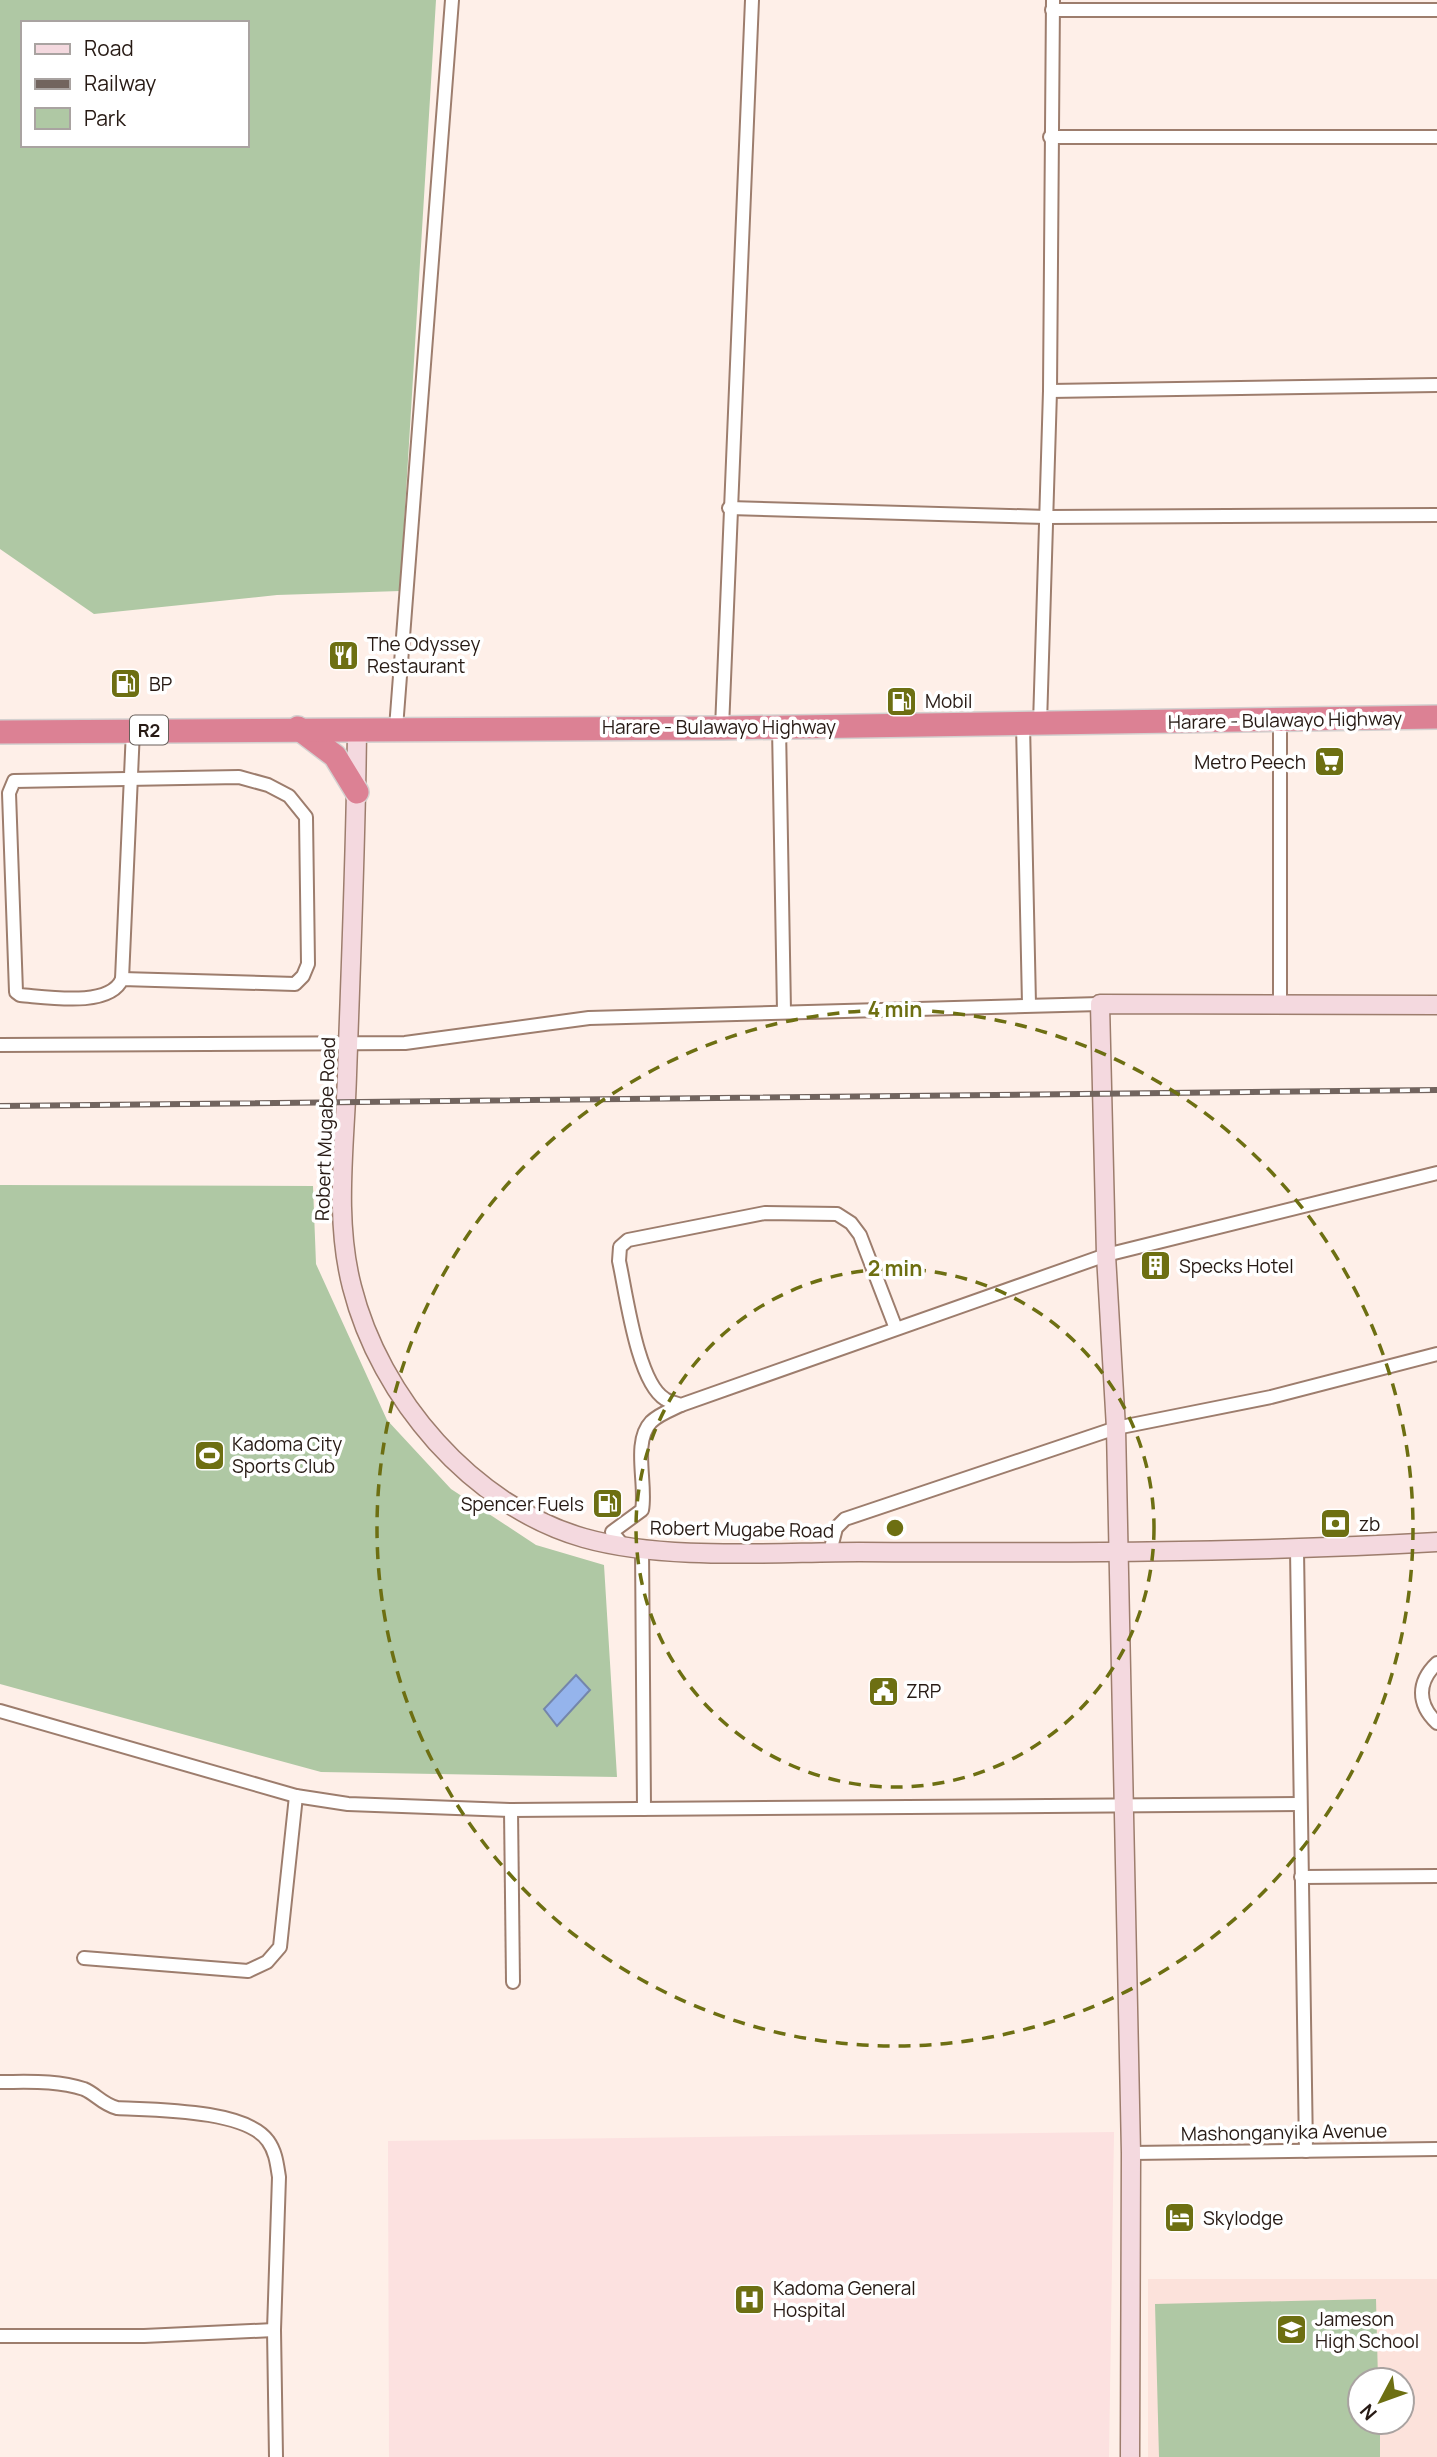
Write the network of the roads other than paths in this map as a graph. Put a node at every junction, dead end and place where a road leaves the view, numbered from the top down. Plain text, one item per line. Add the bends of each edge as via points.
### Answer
1 (452, 0) edge
2 (752, 0) edge
3 (1052, 5) edge
4 (1437, 10) edge
5 (1050, 137) junction
6 (1437, 137) edge
7 (1437, 385) edge
8 (1050, 391) junction
9 (729, 508) junction
10 (1437, 515) edge
11 (1047, 517) junction
12 (1437, 717) edge
13 (1279, 720) junction
14 (1032, 724) junction
15 (779, 727) junction
16 (298, 728) junction
17 (357, 728) junction
18 (396, 728) junction
19 (722, 728) junction
20 (133, 730) junction
21 (0, 732) edge
22 (132, 778) junction
23 (357, 792) junction
24 (122, 979) junction
25 (1029, 1004) junction
26 (1100, 1004) junction
27 (1280, 1004) junction
28 (1437, 1005) edge
29 (783, 1010) junction
30 (349, 1041) junction
31 (0, 1045) edge
32 (1437, 1174) edge
33 (1106, 1255) junction
34 (895, 1326) junction
35 (1437, 1354) edge
36 (681, 1405) junction
37 (1116, 1428) junction
38 (1437, 1542) edge
39 (622, 1544) junction
40 (642, 1547) junction
41 (1297, 1550) junction
42 (830, 1552) junction
43 (1118, 1552) junction
44 (1437, 1663) edge
45 (0, 1711) edge
46 (1437, 1723) edge
47 (296, 1796) junction
48 (1299, 1804) junction
49 (1123, 1807) junction
50 (644, 1809) junction
51 (511, 1810) junction
52 (1437, 1876) edge
53 (1301, 1877) junction
54 (84, 1958) dead end
55 (513, 1982) dead end
56 (0, 2082) edge
57 (1437, 2149) edge
58 (1306, 2151) junction
59 (1131, 2153) junction
60 (274, 2330) junction
61 (0, 2336) edge
62 (276, 2457) edge
63 (1130, 2457) edge

1 - 18 street
2 - 9 street
3 - 4 street
3 - 5 street
5 - 6 street
5 - 8 street
7 - 8 street
8 - 11 street
9 - 11 street
9 - 19 street
10 - 11 street
11 - 14 street
12 - 13 highway, Harare - Bulawayo Highway / R2
13 - 14 highway, Harare - Bulawayo Highway / R2
13 - 27 street
14 - 15 highway, Harare - Bulawayo Highway / R2
14 - 25 street
15 - 19 highway, Harare - Bulawayo Highway / R2
15 - 29 street
16 - 17 highway, Harare - Bulawayo Highway / R2
16 - 20 highway, Harare - Bulawayo Highway / R2
16 - 23 highway via 335,756
17 - 18 highway, Harare - Bulawayo Highway / R2
17 - 23 main road, Robert Mugabe Road
18 - 19 highway, Harare - Bulawayo Highway / R2
20 - 21 highway, Harare - Bulawayo Highway / R2
20 - 22 street
22 - 24 street
22 - 24 street via 14,781 9,793 16,992 69,998 105,996 113,993
22 - 24 street via 239,777 289,796 306,817 308,964 295,984
23 - 30 main road, Robert Mugabe Road
25 - 26 street
25 - 29 street
26 - 27 main road
26 - 33 main road
27 - 28 main road
29 - 30 street via 589,1017 405,1043
30 - 31 street
30 - 39 main road, Robert Mugabe Road via 344,1235 351,1284 365,1330 382,1364 428,1431 482,1484 555,1526 585,1538
32 - 33 street
33 - 34 street
33 - 37 main road
34 - 36 street
34 - 36 street via 860,1235 837,1214 744,1215 628,1240 620,1247 619,1261 642,1363 664,1399
35 - 37 street via 1270,1398
36 - 39 street via 653,1419 646,1428 642,1510 612,1532
37 - 42 street via 845,1518 836,1528
37 - 43 main road
38 - 41 main road, Robert Mugabe Road
39 - 40 main road, Robert Mugabe Road
40 - 42 main road, Robert Mugabe Road
40 - 50 street
41 - 43 main road, Robert Mugabe Road
41 - 48 street
42 - 43 main road, Robert Mugabe Road
43 - 49 main road
44 - 46 street via 1426,1674 1421,1700
45 - 47 street
47 - 51 street via 348,1804
47 - 54 street via 280,1947 274,1957 248,1971
48 - 49 street
48 - 53 street
49 - 50 street
49 - 59 main road
50 - 51 street
51 - 55 street
52 - 53 street
53 - 58 street
56 - 60 street via 66,2085 87,2090 104,2105 117,2108 198,2112 241,2124 267,2139 279,2177
57 - 58 street, Mashonganyika Avenue
58 - 59 street, Mashonganyika Avenue
59 - 63 main road
60 - 61 street
60 - 62 street

